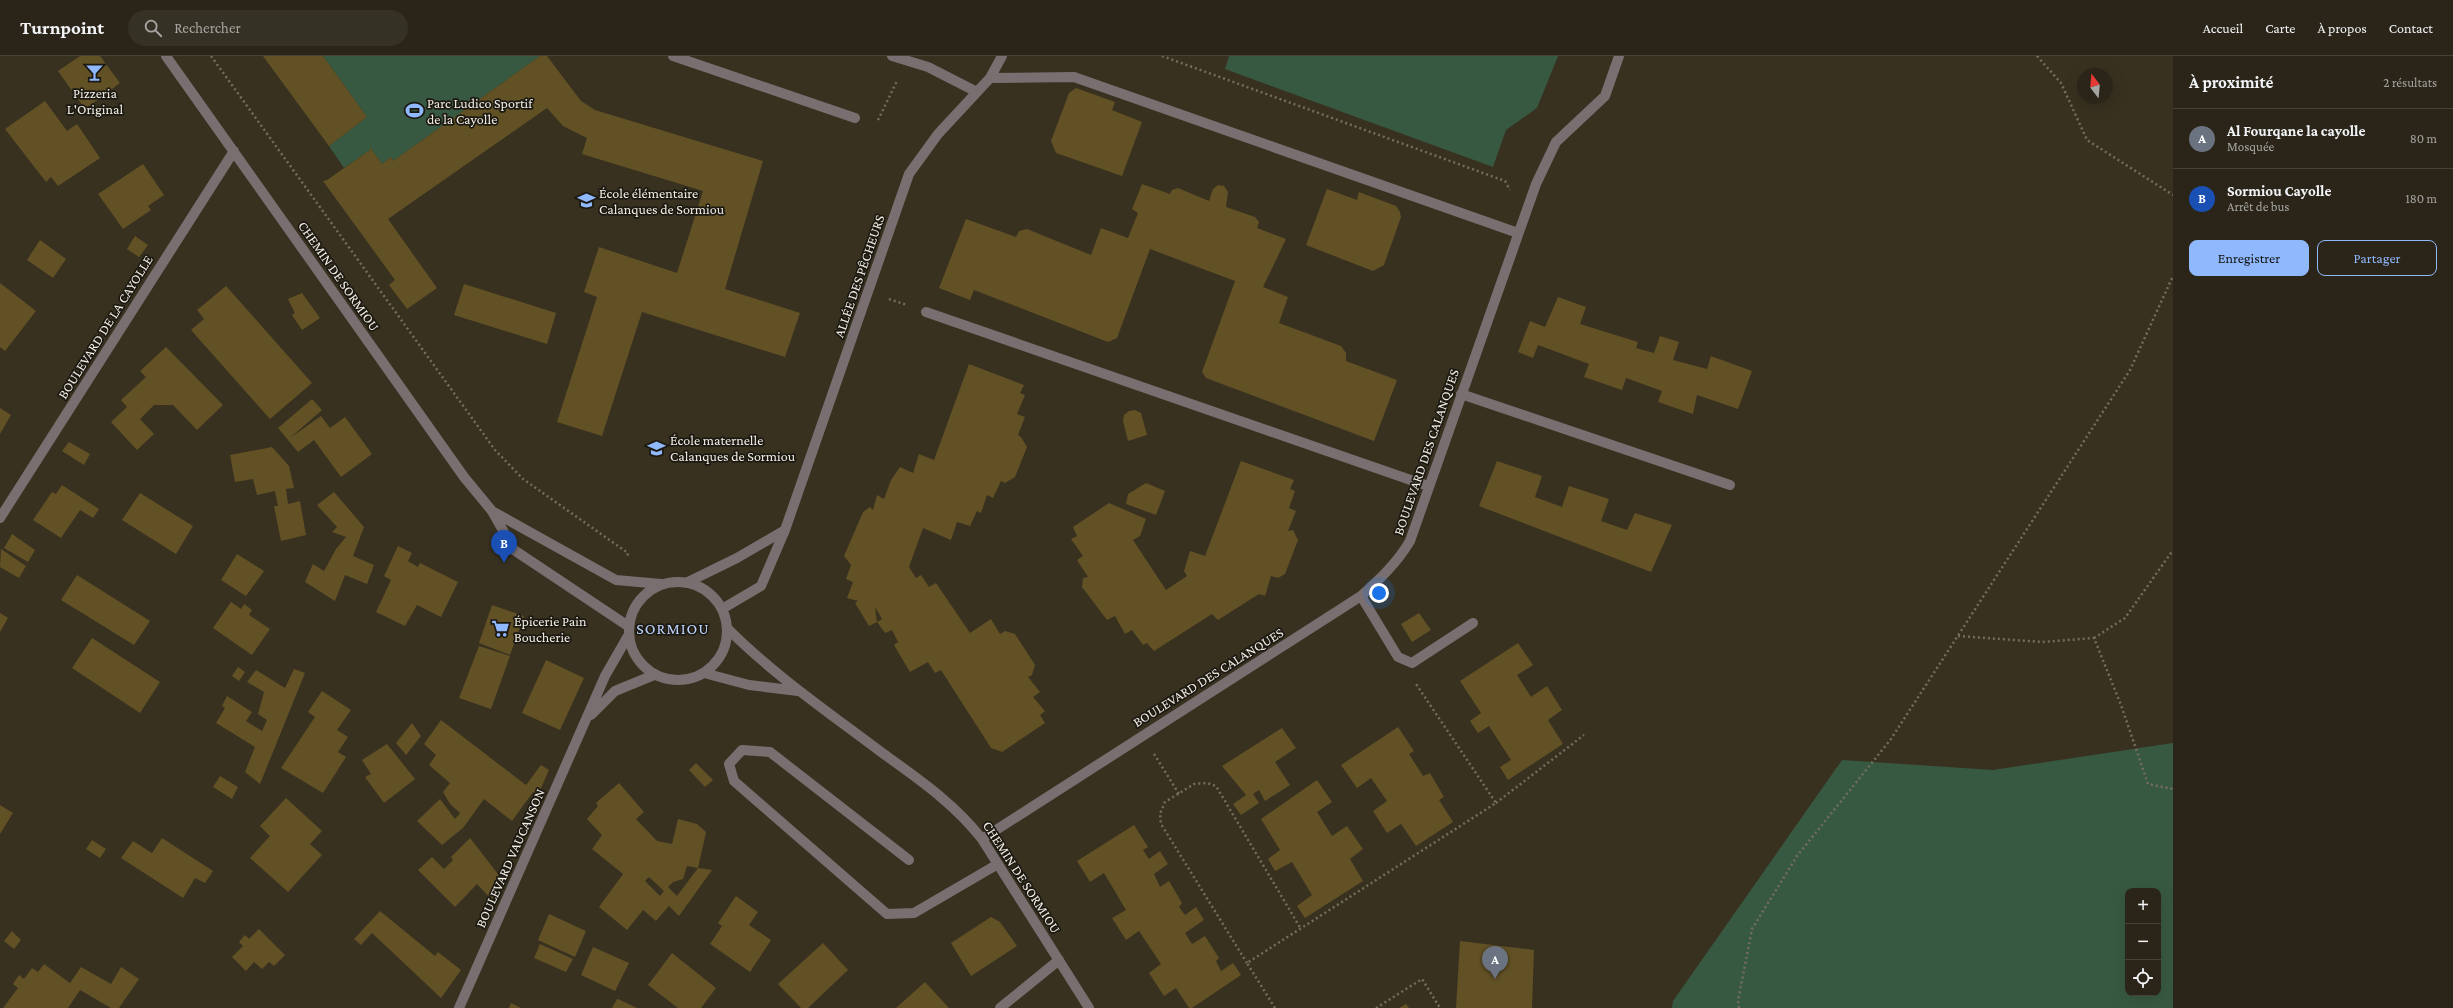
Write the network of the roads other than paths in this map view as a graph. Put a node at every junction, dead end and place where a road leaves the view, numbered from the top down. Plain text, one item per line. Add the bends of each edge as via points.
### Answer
1 (166, 56) edge
2 (673, 56) edge
3 (892, 56) edge
4 (1002, 56) edge
5 (1619, 56) edge
6 (990, 78) junction
7 (976, 92) junction
8 (854, 118) road end
9 (234, 151) junction
10 (1518, 233) junction
11 (926, 312) road end
12 (1461, 394) junction
13 (1730, 485) dead end
14 (1428, 486) junction
15 (492, 511) junction
16 (0, 518) edge
17 (785, 530) junction
18 (686, 583) junction
19 (663, 584) junction
20 (1361, 596) junction
21 (722, 609) junction
22 (1473, 623) dead end
23 (727, 628) junction
24 (628, 631) junction
25 (704, 673) junction
26 (654, 675) junction
27 (798, 691) junction
28 (587, 719) junction
29 (982, 839) junction
30 (910, 860) dead end
31 (998, 864) junction
32 (1059, 960) junction
33 (459, 1008) edge
34 (1000, 1008) edge
35 (1089, 1008) edge

1 - 9 street, CHEMIN DE SORMIOU
2 - 8 street
3 - 7 street via 928,67
4 - 6 street, ALLÉE DES PÊCHEURS
5 - 10 street, BOULEVARD DES CALANQUES via 1605,96 1556,142 1536,184
6 - 7 street, ALLÉE DES PÊCHEURS
6 - 10 street via 1074,77
7 - 17 street, ALLÉE DES PÊCHEURS via 938,134 909,174
9 - 15 street, CHEMIN DE SORMIOU via 464,477
9 - 16 street, BOULEVARD DE LA CAYOLLE
10 - 12 street, BOULEVARD DES CALANQUES
11 - 14 street
12 - 13 street
12 - 14 street, BOULEVARD DES CALANQUES
14 - 20 street, BOULEVARD DES CALANQUES via 1410,541 1386,574
15 - 19 street, CHEMIN DE SORMIOU via 616,580
15 - 24 street, CHEMIN DE SORMIOU via 514,550
17 - 18 street via 737,558
17 - 21 street, ALLÉE DES PÊCHEURS via 760,586
18 - 19 street
18 - 21 street via 700,588 713,597
19 - 24 street via 650,590 639,600 632,612
20 - 22 street via 1398,657 1412,663
20 - 29 street, BOULEVARD DES CALANQUES via 1142,734
21 - 23 street
23 - 25 street via 722,653 715,664
23 - 27 street, CHEMIN DE SORMIOU via 755,656
24 - 26 street via 637,658
24 - 28 street, BOULEVARD VAUCANSON
25 - 26 street via 679,681 666,680
25 - 27 street via 749,686
26 - 28 street, BOULEVARD VAUCANSON via 616,691
27 - 29 street, CHEMIN DE SORMIOU via 929,787 970,823
28 - 33 street, BOULEVARD VAUCANSON
29 - 31 street, CHEMIN DE SORMIOU
30 - 31 street via 770,752 742,750 730,764 734,781 887,914 914,913
31 - 32 street, CHEMIN DE SORMIOU
32 - 34 street
32 - 35 street, CHEMIN DE SORMIOU

